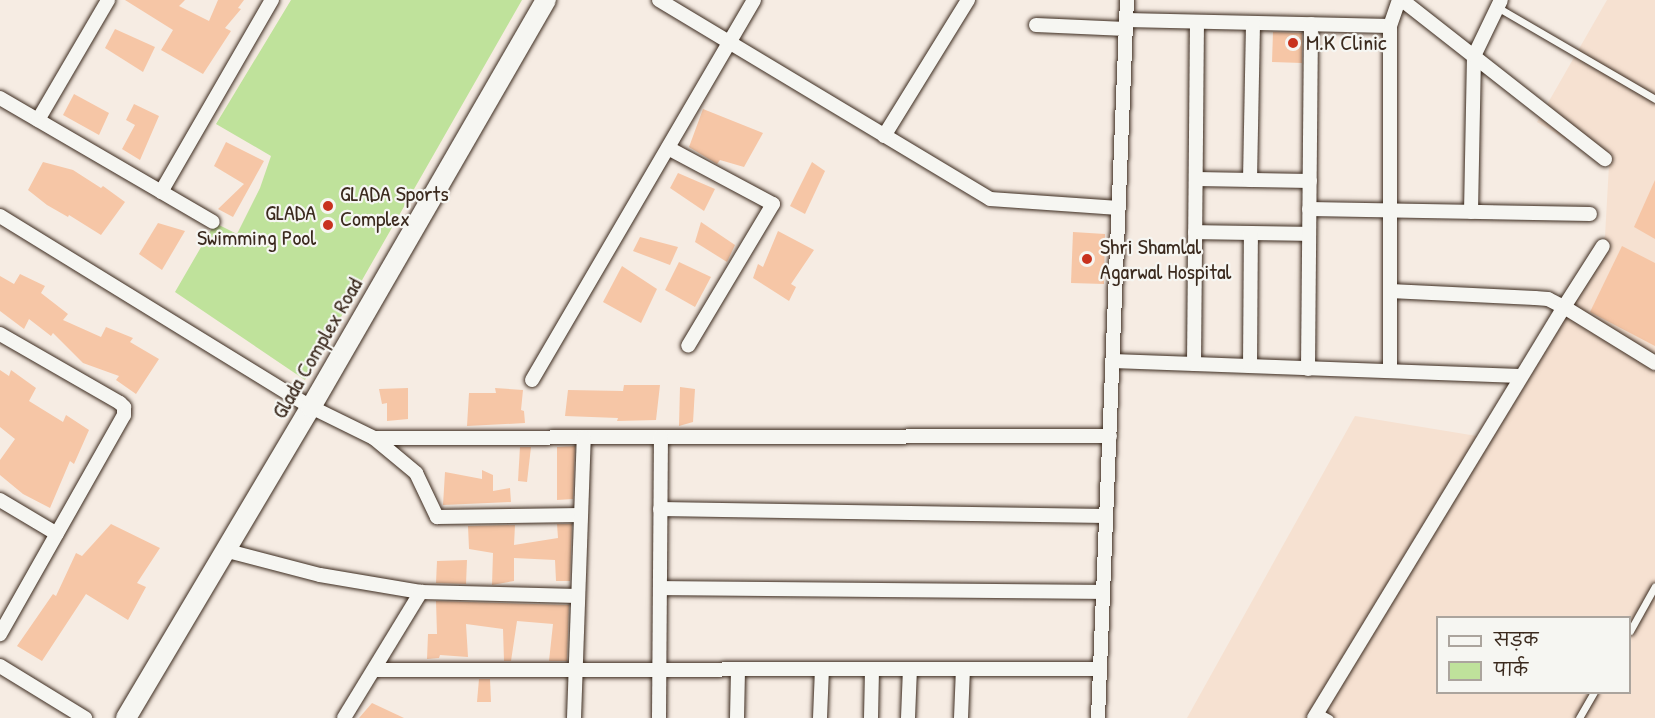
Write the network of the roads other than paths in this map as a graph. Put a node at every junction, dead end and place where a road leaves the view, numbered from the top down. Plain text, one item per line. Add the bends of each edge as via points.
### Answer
1 (108, 0) edge
2 (272, 0) edge
3 (546, 0) edge
4 (659, 0) edge
5 (754, 0) edge
6 (968, 0) edge
7 (1127, 0) edge
8 (1400, 0) edge
9 (1499, 3) edge
10 (1197, 22) junction
11 (1253, 23) junction
12 (1311, 24) junction
13 (1036, 25) dead end
14 (1126, 25) junction
15 (1390, 26) junction
16 (730, 43) junction
17 (1474, 56) junction
18 (0, 98) edge
19 (1655, 99) edge
20 (38, 120) junction
21 (884, 136) junction
22 (668, 148) junction
23 (1605, 159) dead end
24 (1196, 179) junction
25 (1250, 180) junction
26 (1310, 181) junction
27 (161, 192) junction
28 (1119, 208) junction
29 (1309, 209) junction
30 (1390, 211) junction
31 (1471, 212) junction
32 (1590, 214) dead end
33 (0, 216) edge
34 (213, 222) dead end
35 (1195, 232) junction
36 (1251, 233) junction
37 (1309, 234) junction
38 (1603, 246) dead end
39 (1390, 291) junction
40 (1564, 307) junction
41 (0, 334) edge
42 (688, 346) dead end
43 (1113, 362) junction
44 (1655, 363) edge
45 (1194, 364) junction
46 (1250, 366) junction
47 (1308, 369) junction
48 (1390, 371) junction
49 (1520, 376) junction
50 (532, 380) dead end
51 (311, 407) junction
52 (1110, 436) junction
53 (584, 437) junction
54 (661, 437) junction
55 (374, 438) junction
56 (0, 500) edge
57 (660, 509) junction
58 (581, 515) junction
59 (1106, 516) junction
60 (57, 534) junction
61 (224, 550) junction
62 (1655, 586) edge
63 (660, 588) junction
64 (422, 592) junction
65 (1103, 592) junction
66 (578, 596) junction
67 (1631, 628) edge
68 (0, 634) edge
69 (0, 666) edge
70 (575, 669) junction
71 (659, 669) junction
72 (738, 669) junction
73 (822, 669) junction
74 (873, 669) junction
75 (910, 669) junction
76 (963, 669) junction
77 (1100, 669) junction
78 (374, 670) junction
79 (1593, 694) edge
80 (1320, 716) edge
81 (85, 718) edge
82 (126, 718) edge
83 (344, 718) edge
84 (574, 718) edge
85 (659, 718) edge
86 (737, 718) edge
87 (820, 718) edge
88 (871, 718) edge
89 (908, 718) edge
90 (961, 718) edge
91 (1098, 718) edge
92 (1580, 718) edge

1 - 20 street
2 - 27 street
3 - 51 street, Glada Complex Road
4 - 16 street
5 - 16 street
6 - 21 street
7 - 14 street
8 - 15 street
8 - 17 street
9 - 17 street
9 - 19 lane
10 - 11 street
10 - 14 street
10 - 24 street
11 - 12 street
11 - 25 street
12 - 15 street
12 - 26 street
13 - 14 street
14 - 28 street
15 - 30 street
16 - 21 street
16 - 22 street
17 - 23 street
17 - 31 street
18 - 20 street
20 - 27 street
21 - 28 street via 990,200
22 - 42 street via 773,204
22 - 50 street
24 - 25 street
24 - 35 street
25 - 26 street
26 - 29 street
27 - 34 street
28 - 43 street
29 - 30 street
29 - 37 street
30 - 31 street
30 - 39 street
31 - 32 street
33 - 51 street
35 - 36 street
35 - 45 street
36 - 37 street
36 - 46 street
37 - 47 street
38 - 40 street
39 - 40 street via 1548,299
39 - 48 street
40 - 44 street
40 - 49 street
41 - 60 street via 124,407 124,416
43 - 45 street
43 - 52 street
45 - 46 street
46 - 47 street
47 - 48 street
48 - 49 street
49 - 80 street
51 - 55 street
51 - 61 street, Glada Complex Road
52 - 54 street
52 - 59 street
53 - 54 street
53 - 55 street
53 - 58 street
54 - 57 street
55 - 58 street via 416,473 437,517
56 - 60 street
57 - 59 street
57 - 63 street
58 - 66 street
59 - 65 street
60 - 68 street
61 - 64 street via 320,575
61 - 82 street, Glada Complex Road
62 - 67 lane
63 - 65 street
63 - 71 street
64 - 66 street
64 - 78 street
65 - 77 street
66 - 70 street
69 - 81 street
70 - 71 street
70 - 78 street
70 - 84 street
71 - 72 street
71 - 85 street
72 - 73 street
72 - 86 street
73 - 74 street
73 - 87 street
74 - 75 street
74 - 88 street
75 - 76 street
75 - 89 street
76 - 77 street
76 - 90 street
77 - 91 street
78 - 83 street
79 - 92 lane

